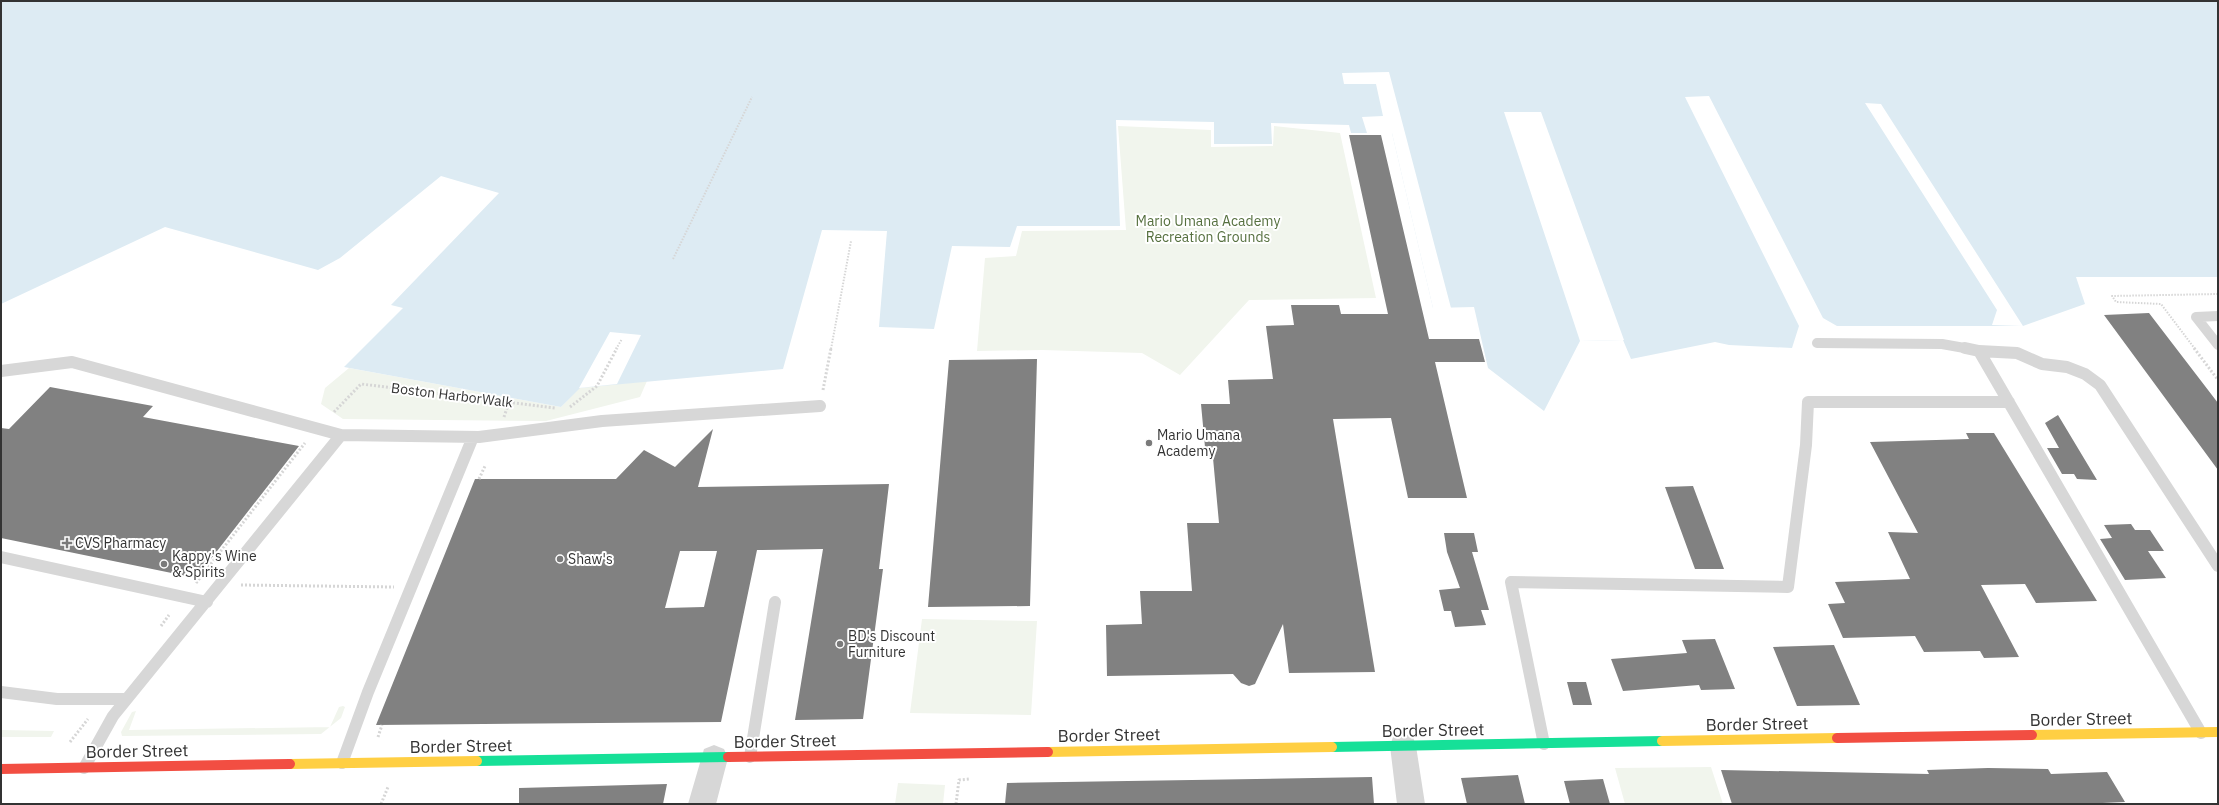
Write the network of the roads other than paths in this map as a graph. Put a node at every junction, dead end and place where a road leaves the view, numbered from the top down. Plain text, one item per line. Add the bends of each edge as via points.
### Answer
1 (2218, 316) edge
2 (1818, 343) dead end
3 (2218, 346) edge
4 (1979, 351) junction
5 (1, 371) edge
6 (2009, 402) junction
7 (820, 406) road end
8 (341, 435) junction
9 (473, 437) junction
10 (1, 557) edge
11 (2218, 566) edge
12 (207, 602) junction
13 (775, 602) dead end
14 (1, 692) edge
15 (126, 699) junction
16 (2218, 732) edge
17 (2201, 733) junction
18 (1544, 744) junction
19 (1403, 746) junction
20 (750, 757) junction
21 (714, 758) junction
22 (342, 764) junction
23 (84, 768) junction
24 (1, 769) edge
25 (702, 804) edge
26 (1411, 804) edge

1 - 3 lane via 2196,317
2 - 4 lane via 1942,344
4 - 6 lane
4 - 11 lane via 2017,353 2042,364 2067,367 2086,374 2100,385
5 - 8 lane via 72,362
6 - 17 lane
6 - 18 lane via 1808,402 1806,445 1788,587 1511,582
7 - 9 lane via 602,421
8 - 9 lane
8 - 12 lane
9 - 22 lane via 368,692
10 - 12 lane
12 - 15 lane
13 - 20 lane
14 - 15 lane via 57,699
15 - 23 lane via 104,730
16 - 17 street, Border Street
17 - 18 street, Border Street
18 - 19 street, Border Street
19 - 20 street, Border Street
19 - 26 street
20 - 21 street, Border Street
21 - 22 street, Border Street
21 - 25 street
22 - 23 street, Border Street
23 - 24 street, Border Street

